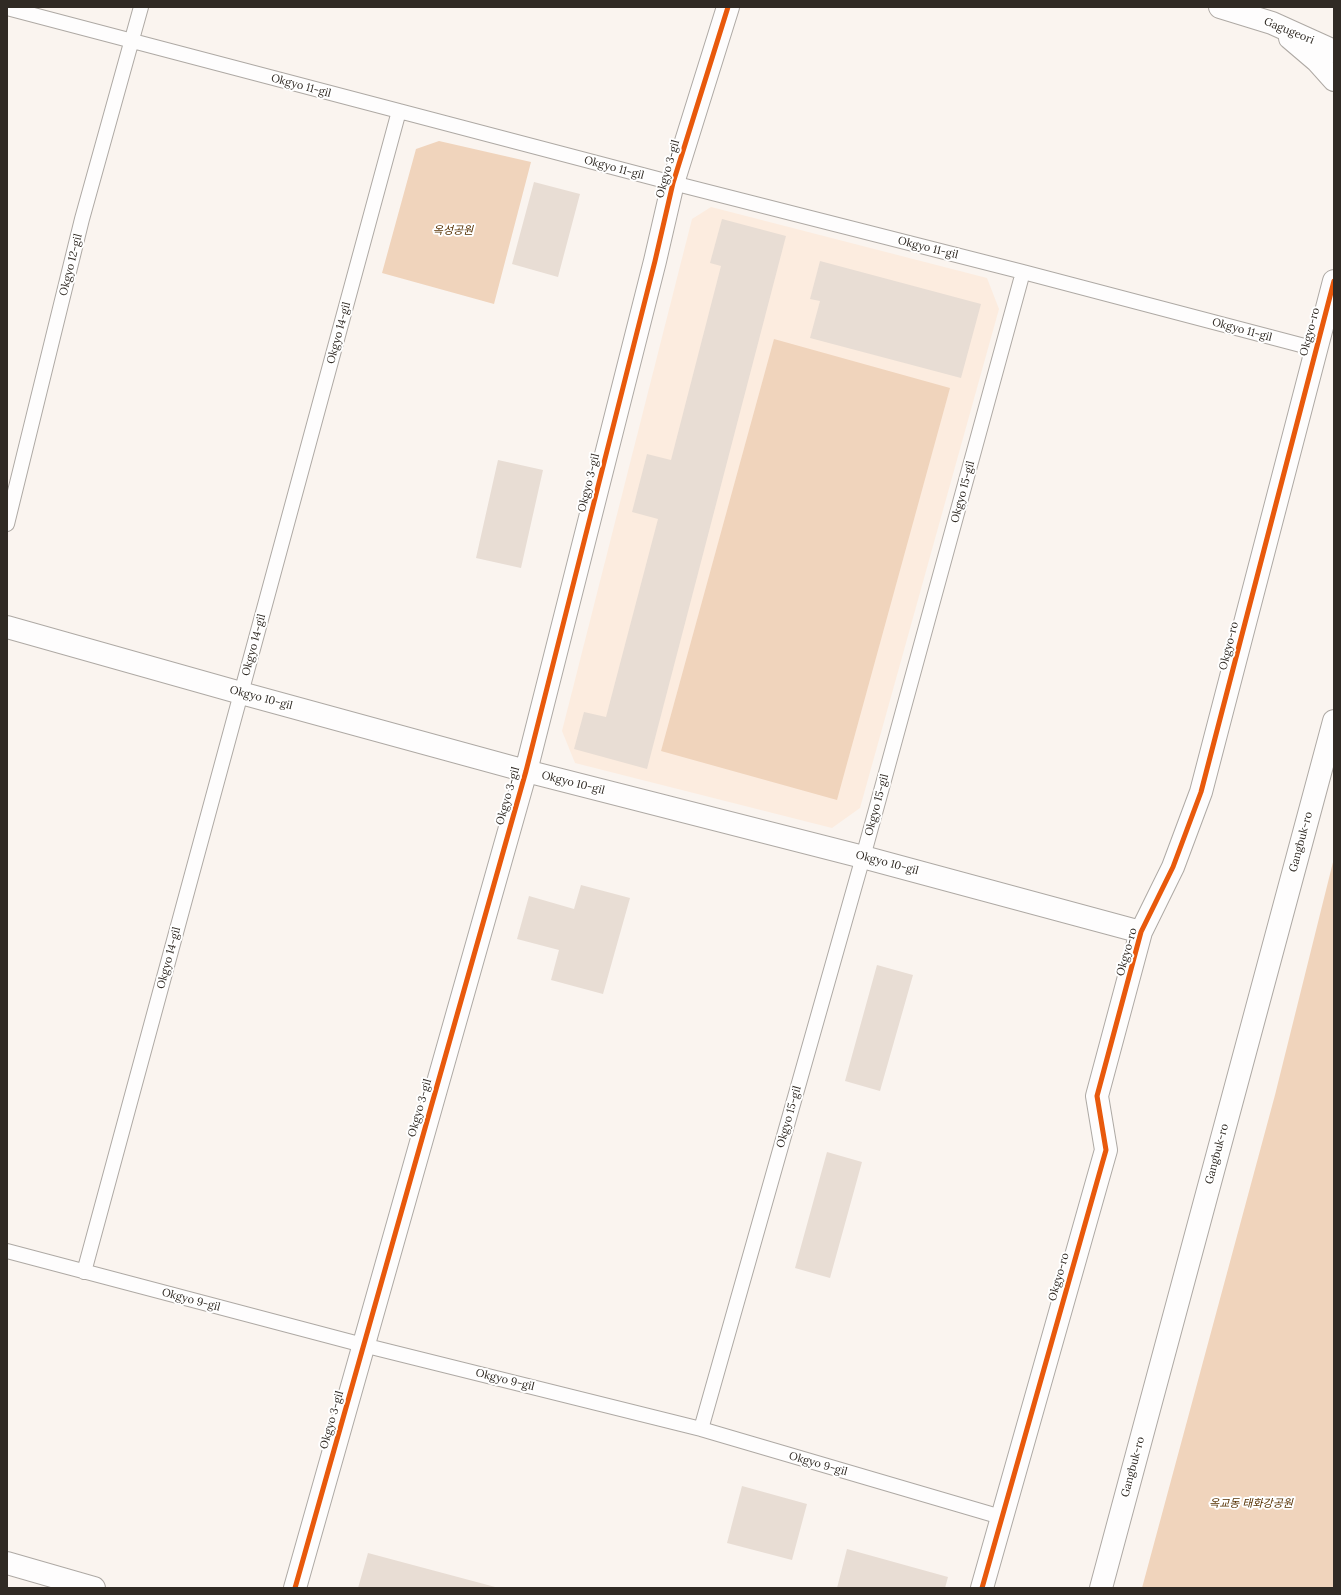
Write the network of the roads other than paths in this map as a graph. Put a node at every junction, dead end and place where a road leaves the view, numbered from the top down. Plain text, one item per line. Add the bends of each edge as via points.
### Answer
1 (141, 7) edge
2 (728, 7) edge
3 (1220, 7) edge
4 (7, 8) edge
5 (1272, 23) junction
6 (1302, 36) junction
7 (131, 41) junction
8 (1334, 42) edge
9 (1334, 51) edge
10 (1334, 80) edge
11 (399, 111) junction
12 (673, 183) junction
13 (1023, 272) junction
14 (1334, 281) edge
15 (1316, 349) junction
16 (7, 524) edge
17 (7, 627) edge
18 (241, 693) junction
19 (1334, 721) edge
20 (526, 771) junction
21 (863, 857) junction
22 (1142, 932) junction
23 (7, 1251) edge
24 (84, 1272) junction
25 (363, 1345) junction
26 (701, 1429) junction
27 (1001, 1517) junction
28 (7, 1563) edge
29 (94, 1588) edge
30 (295, 1588) edge
31 (982, 1588) edge
32 (1101, 1588) edge

1 - 7 lane, Okgyo 12-gil
2 - 12 street, Okgyo 3-gil
3 - 5 street, Gagugeori
4 - 7 lane, Okgyo 11-gil
5 - 6 street, Gagugeori
5 - 10 street via 1317,61
6 - 8 street
6 - 9 street, Gagugeori
7 - 11 lane, Okgyo 11-gil
7 - 16 lane, Okgyo 12-gil via 82,219
11 - 12 lane, Okgyo 11-gil
11 - 18 lane, Okgyo 14-gil
12 - 13 lane, Okgyo 11-gil
12 - 20 street, Okgyo 3-gil
13 - 15 lane, Okgyo 11-gil
13 - 21 lane, Okgyo 15-gil
14 - 15 street, Okgyo-ro
15 - 22 street, Okgyo-ro via 1201,792 1173,866
17 - 18 street, Okgyo 10-gil
18 - 20 street, Okgyo 10-gil
18 - 24 lane, Okgyo 14-gil
19 - 32 street, Gangbuk-ro
20 - 21 street, Okgyo 10-gil
20 - 25 street, Okgyo 3-gil
21 - 22 street, Okgyo 10-gil
21 - 26 lane, Okgyo 15-gil
22 - 27 street, Okgyo-ro via 1097,1096 1106,1150
23 - 24 lane, Okgyo 9-gil
24 - 25 lane, Okgyo 9-gil
25 - 26 lane, Okgyo 9-gil
25 - 30 street, Okgyo 3-gil
26 - 27 lane, Okgyo 9-gil
27 - 31 street, Okgyo-ro
28 - 29 street

